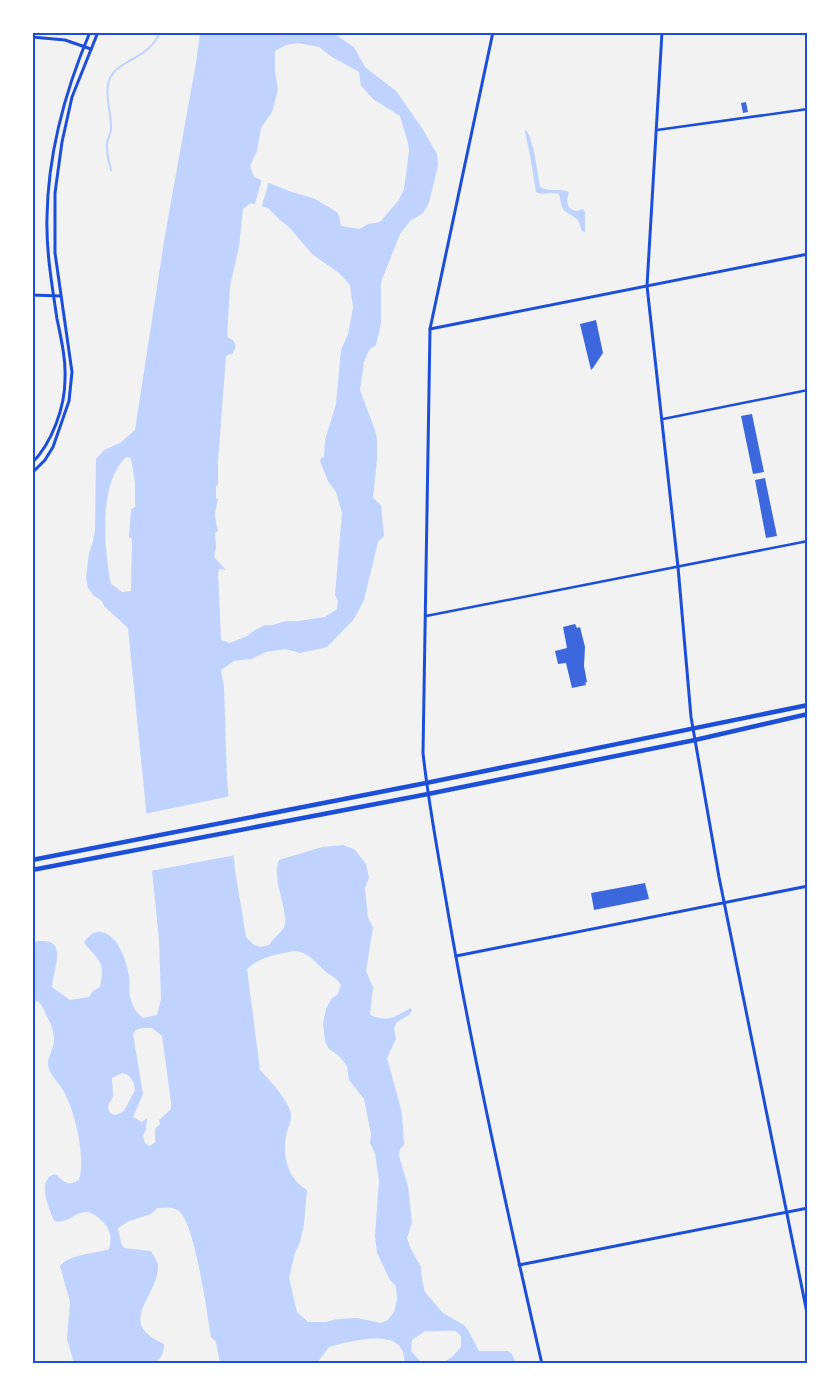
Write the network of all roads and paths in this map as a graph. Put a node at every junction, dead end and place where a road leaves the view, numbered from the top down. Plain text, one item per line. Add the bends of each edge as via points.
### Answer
1 (90, 32) edge
2 (98, 32) edge
3 (494, 32) edge
4 (662, 32) edge
5 (32, 37) edge
6 (84, 46) junction
7 (91, 48) junction
8 (808, 109) edge
9 (657, 130) junction
10 (808, 254) edge
11 (647, 286) junction
12 (32, 295) edge
13 (60, 296) junction
14 (54, 297) junction
15 (430, 329) junction
16 (808, 390) edge
17 (663, 418) junction
18 (32, 462) edge
19 (32, 473) edge
20 (808, 541) edge
21 (678, 567) junction
22 (426, 616) junction
23 (808, 705) edge
24 (808, 714) edge
25 (693, 728) junction
26 (694, 740) junction
27 (426, 783) junction
28 (428, 794) junction
29 (32, 860) edge
30 (32, 870) edge
31 (808, 886) edge
32 (724, 902) junction
33 (456, 956) junction
34 (808, 1208) edge
35 (787, 1212) junction
36 (519, 1265) junction
37 (808, 1318) edge
38 (542, 1364) edge

1 - 6 street
2 - 7 street
3 - 15 street
4 - 9 street
5 - 6 street via 65,40
6 - 7 street
6 - 14 street via 63,103 51,165 47,234
7 - 13 street via 72,97 58,167 54,233
8 - 9 street
9 - 11 street
10 - 11 street
11 - 15 street
11 - 17 street
12 - 14 street
13 - 14 street
13 - 19 street via 72,372 69,401 53,447
14 - 18 street via 64,363 64,390 57,420 46,446
15 - 22 street
16 - 17 street
17 - 21 street
20 - 21 street
21 - 22 street
21 - 25 street
22 - 27 street via 423,753
23 - 25 main road
24 - 26 main road
25 - 26 street
25 - 27 main road
26 - 28 main road
26 - 32 street
27 - 28 street
27 - 29 main road
28 - 30 main road
28 - 33 street
31 - 32 street
32 - 33 street
32 - 35 street
33 - 36 street
34 - 35 street
35 - 36 street
35 - 37 street
36 - 38 street

